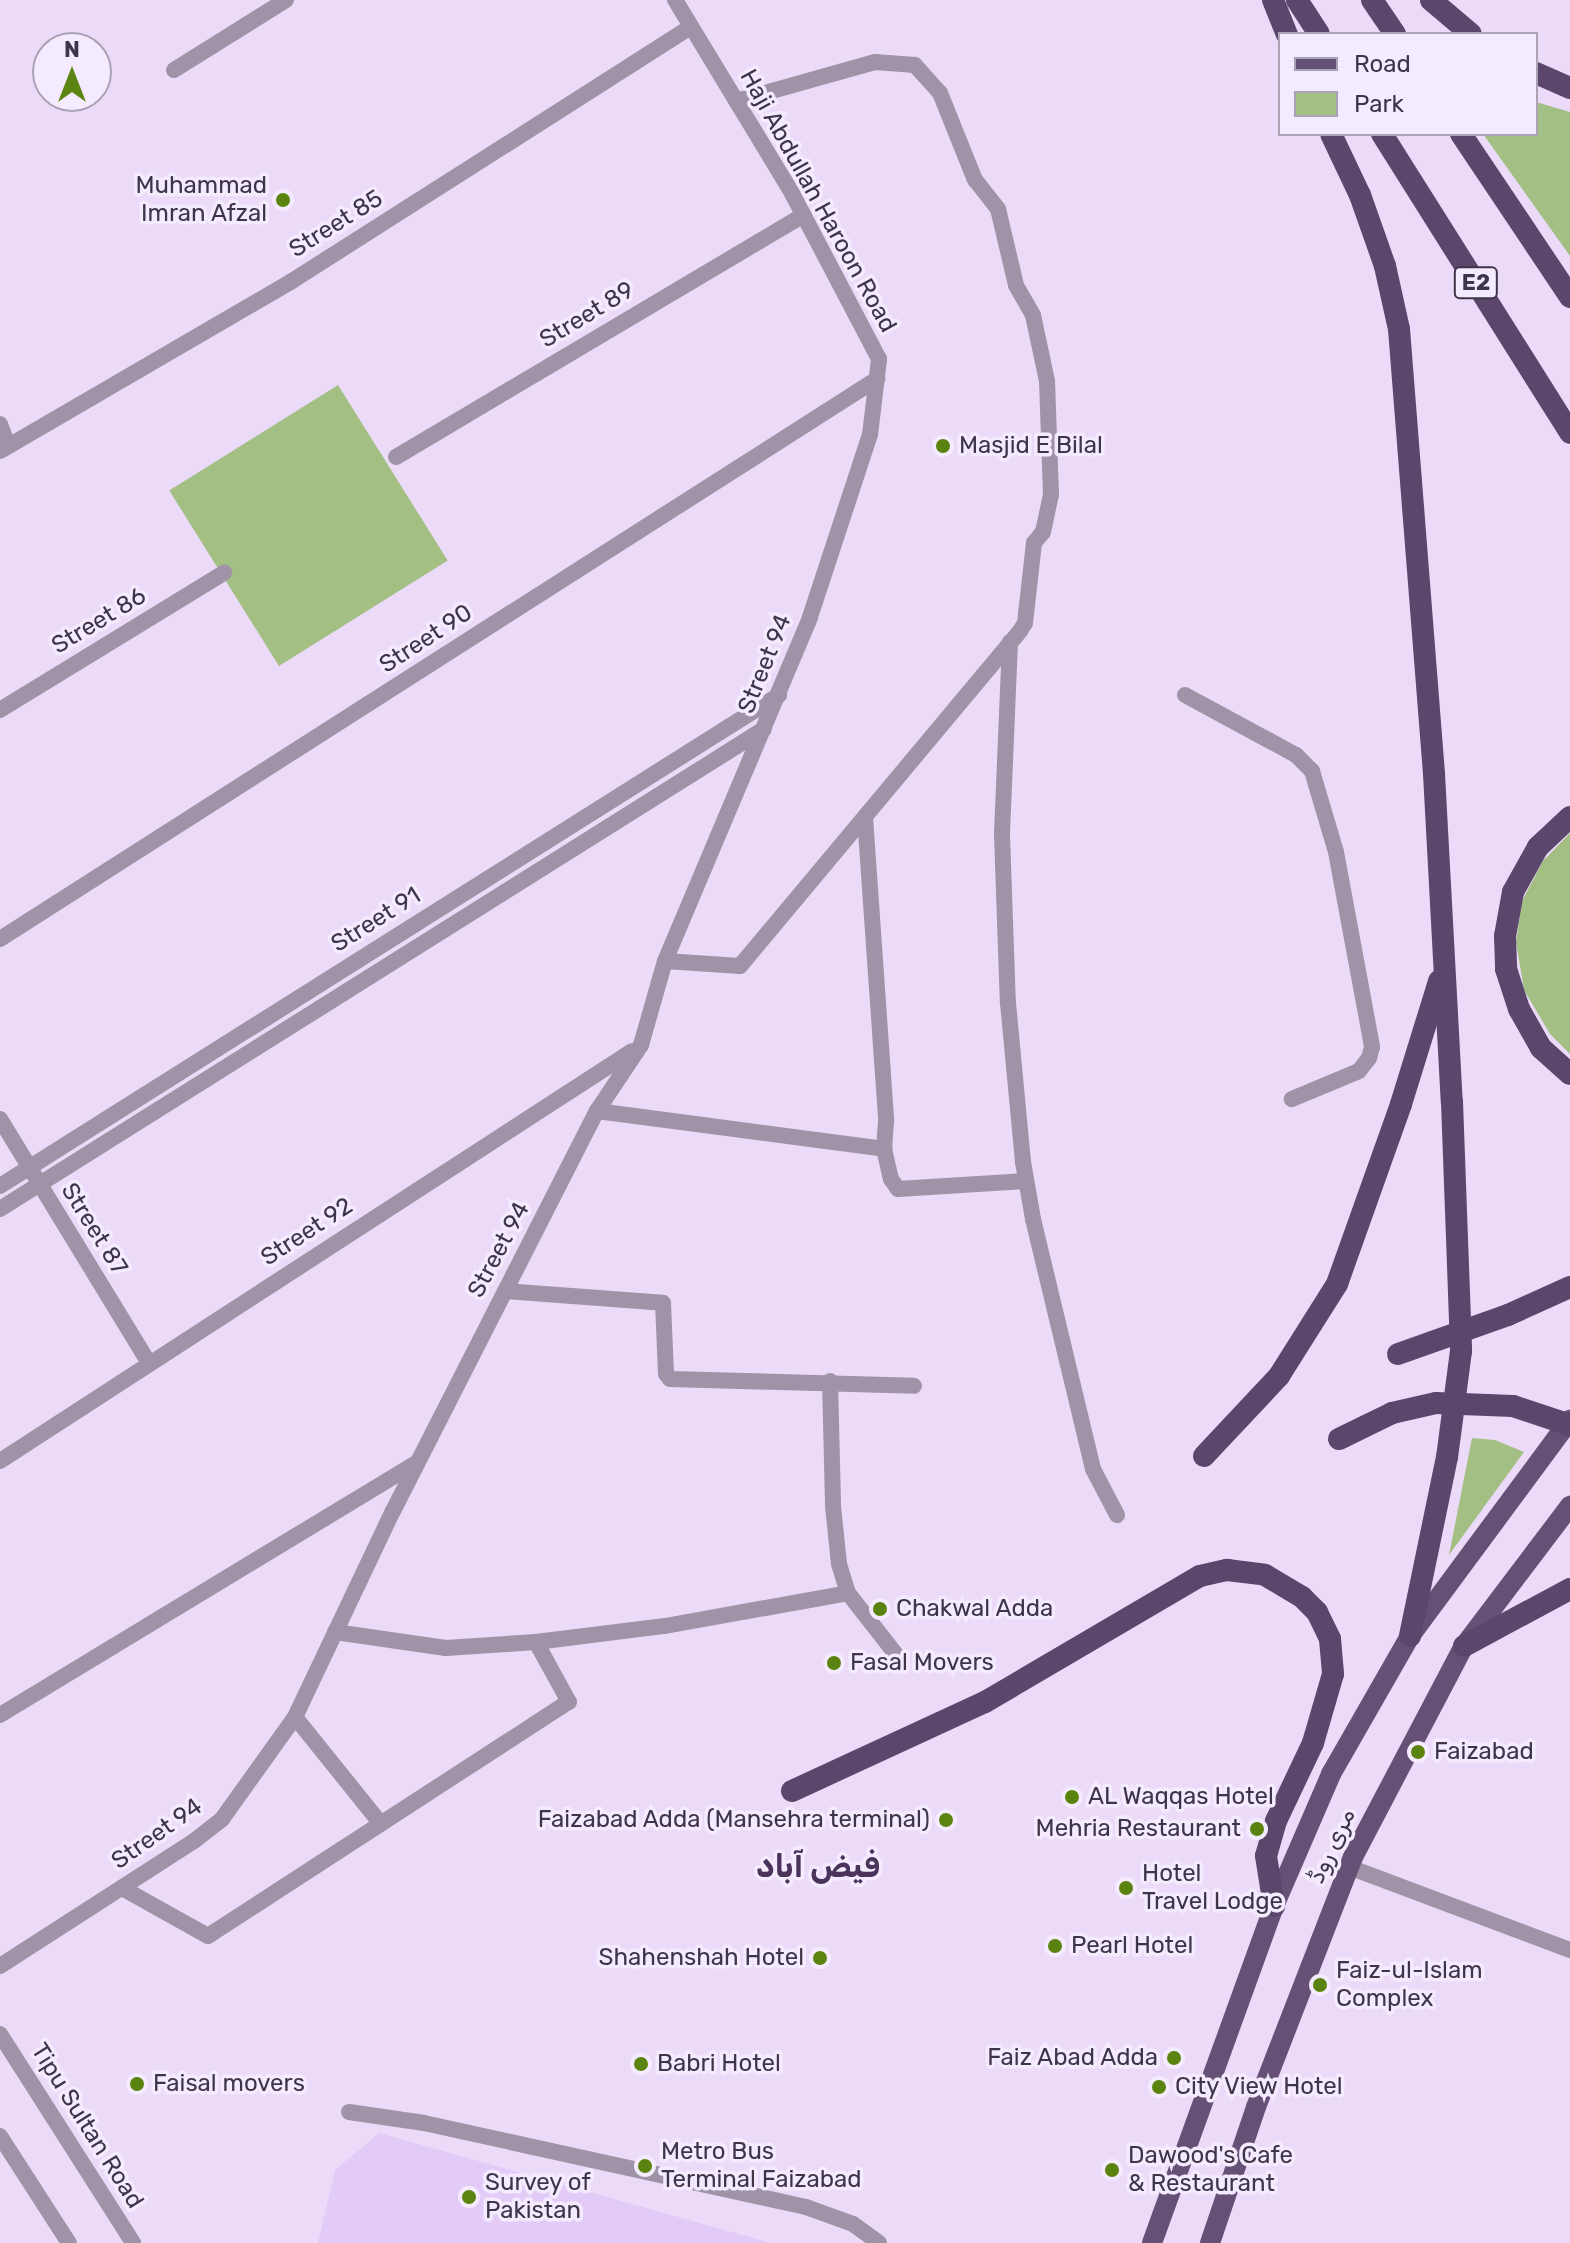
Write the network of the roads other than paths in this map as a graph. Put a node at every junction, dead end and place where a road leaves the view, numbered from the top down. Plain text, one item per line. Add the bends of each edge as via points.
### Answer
1 (286, 0) edge
2 (675, 0) edge
3 (1273, 0) edge
4 (1297, 0) edge
5 (1372, 0) edge
6 (1431, 0) edge
7 (691, 27) junction
8 (1286, 32) edge
9 (1318, 32) edge
10 (1394, 32) edge
11 (1469, 32) edge
12 (174, 70) dead end
13 (1538, 74) edge
14 (1570, 88) edge
15 (736, 101) junction
16 (1332, 136) edge
17 (1383, 136) edge
18 (1462, 136) edge
19 (803, 215) junction
20 (1570, 297) edge
21 (877, 379) junction
22 (0, 424) edge
23 (1570, 433) edge
24 (870, 435) joint
25 (4, 448) edge
26 (396, 457) dead end
27 (224, 573) dead end
28 (1010, 642) junction
29 (779, 695) junction
30 (1185, 695) dead end
31 (0, 710) edge
32 (764, 729) junction
33 (865, 817) junction
34 (1570, 817) edge
35 (0, 939) edge
36 (665, 961) junction
37 (1444, 964) junction
38 (641, 1045) junction
39 (1570, 1074) edge
40 (1292, 1099) dead end
41 (597, 1111) junction
42 (0, 1119) edge
43 (884, 1149) junction
44 (29, 1168) junction
45 (1026, 1181) junction
46 (39, 1185) junction
47 (0, 1186) edge
48 (0, 1209) edge
49 (1570, 1287) edge
50 (505, 1291) junction
51 (1398, 1354) dead end
52 (149, 1363) junction
53 (830, 1381) junction
54 (914, 1386) dead end
55 (1570, 1422) edge
56 (1339, 1439) dead end
57 (1204, 1456) dead end
58 (0, 1461) edge
59 (417, 1462) junction
60 (1570, 1506) edge
61 (1117, 1515) dead end
62 (1570, 1589) edge
63 (848, 1593) junction
64 (335, 1632) junction
65 (1410, 1636) junction
66 (536, 1642) junction
67 (1464, 1646) junction
68 (898, 1657) dead end
69 (0, 1715) edge
70 (295, 1717) junction
71 (792, 1791) dead end
72 (381, 1824) junction
73 (1349, 1867) junction
74 (122, 1888) junction
75 (1274, 1906) junction
76 (1570, 1950) edge
77 (0, 1966) edge
78 (0, 2034) edge
79 (349, 2112) dead end
80 (0, 2136) edge
81 (69, 2243) edge
82 (133, 2243) edge
83 (879, 2243) edge
84 (1152, 2243) edge
85 (1210, 2243) edge

1 - 12 street
2 - 7 street, Haji Abdullah Haroon Road
3 - 8 highway
4 - 9 highway
5 - 10 highway
6 - 11 highway
7 - 15 street, Haji Abdullah Haroon Road
7 - 25 street, Street 85 via 292,281
13 - 14 highway
15 - 19 street, Haji Abdullah Haroon Road
15 - 28 street via 875,62 915,65 940,93 975,180 998,209 1016,285 1033,315 1047,381 1051,495 1043,532 1034,543 1025,623
16 - 37 highway via 1385,266 1399,329
17 - 23 highway, E2
18 - 20 highway
19 - 21 street, Haji Abdullah Haroon Road via 879,359
19 - 26 street, Street 89
21 - 24 street, Haji Abdullah Haroon Road
21 - 35 street, Street 90
22 - 25 street
24 - 29 street, Street 94
27 - 31 street, Street 86
28 - 33 street
28 - 45 street via 1002,835 1008,1003
29 - 32 street, Street 94
29 - 44 street, Street 91
30 - 40 street via 1296,755 1312,771 1336,852 1372,1047 1359,1071
32 - 36 street, Street 94
32 - 46 street
33 - 36 street via 740,966
33 - 43 street
34 - 39 highway via 1538,847 1513,892 1505,936 1506,969 1519,1009 1541,1048
36 - 38 street, Street 94
37 - 57 highway via 1337,1284 1279,1376
37 - 65 highway via 1461,1351 1447,1457
38 - 41 street, Street 94
38 - 52 street, Street 92
41 - 43 street
41 - 50 street, Street 94
42 - 44 street, Street 87
43 - 45 street via 898,1189
44 - 46 street, Street 87
44 - 47 street, Street 91
45 - 61 street via 1093,1469
46 - 48 street
46 - 52 street, Street 87
49 - 51 highway, bridge
50 - 53 street via 663,1303 670,1379
50 - 59 street, Street 94
52 - 58 street, Street 92
53 - 54 street
53 - 63 street via 833,1506
55 - 56 highway, bridge via 1513,1406 1436,1403 1392,1413
55 - 65 main road
59 - 64 street, Street 94
59 - 69 street
60 - 67 main road, مری روڈ
62 - 67 highway
63 - 66 street via 665,1626
63 - 68 street
64 - 66 street via 446,1648
64 - 70 street, Street 94
65 - 75 main road via 1331,1774
66 - 72 street via 569,1702
67 - 73 main road, مری روڈ
70 - 72 street
70 - 74 street, Street 94 via 222,1819
71 - 75 highway via 985,1702 1200,1576 1227,1570 1265,1575 1317,1612 1330,1639 1333,1674 1313,1743 1276,1821 1266,1856
72 - 74 street via 208,1936
73 - 76 street
73 - 85 main road, مری روڈ via 1256,2107
74 - 77 street, Street 94
75 - 84 main road
78 - 82 street, Tipu Sultan Road
79 - 83 street via 424,2123 806,2207 853,2224
80 - 81 street

